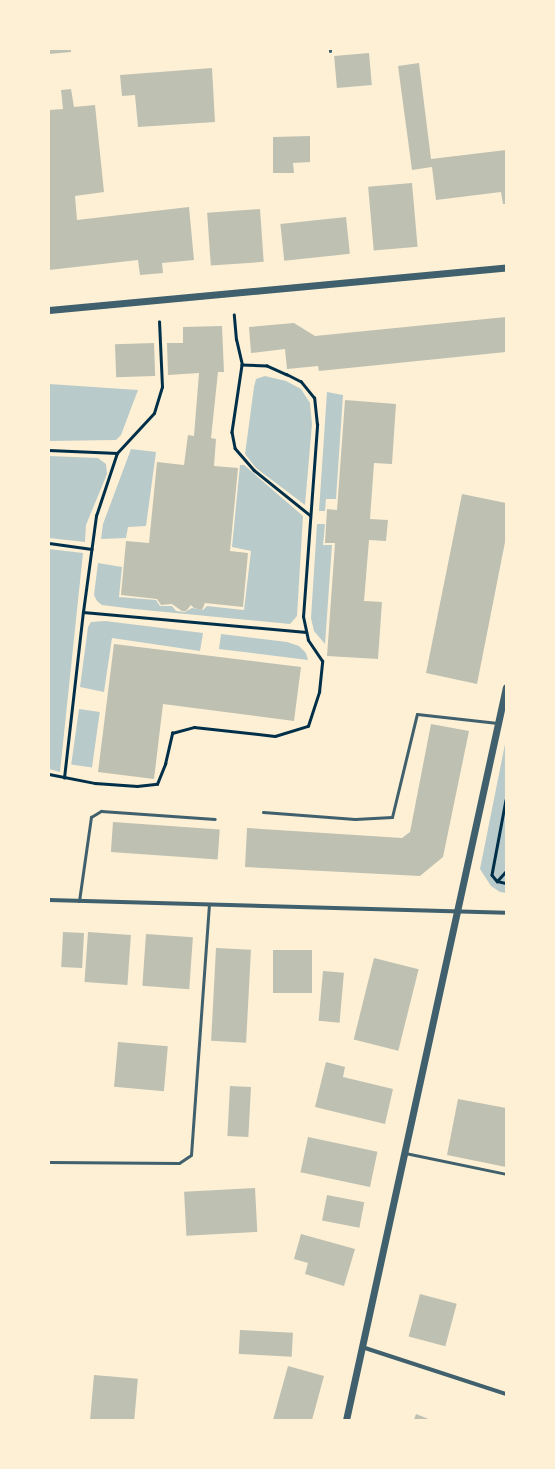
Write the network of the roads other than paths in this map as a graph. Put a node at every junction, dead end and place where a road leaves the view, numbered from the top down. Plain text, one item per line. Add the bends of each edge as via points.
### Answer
1 (506, 268) edge
2 (49, 310) edge
3 (506, 687) edge
4 (498, 723) junction
5 (264, 812) dead end
6 (215, 819) dead end
7 (49, 900) edge
8 (79, 901) junction
9 (208, 906) junction
10 (458, 911) junction
11 (506, 913) edge
12 (405, 1153) junction
13 (49, 1162) edge
14 (506, 1174) edge
15 (362, 1347) junction
16 (506, 1394) edge
17 (346, 1420) edge

1 - 2 street
3 - 4 street
4 - 5 lane via 417,714 392,817 355,819
4 - 10 street
6 - 8 lane via 101,811 91,818
7 - 8 street
8 - 9 street
9 - 10 street
9 - 13 lane via 191,1154 179,1163
10 - 11 street
10 - 12 street
12 - 14 lane
12 - 15 street
15 - 16 street
15 - 17 street

